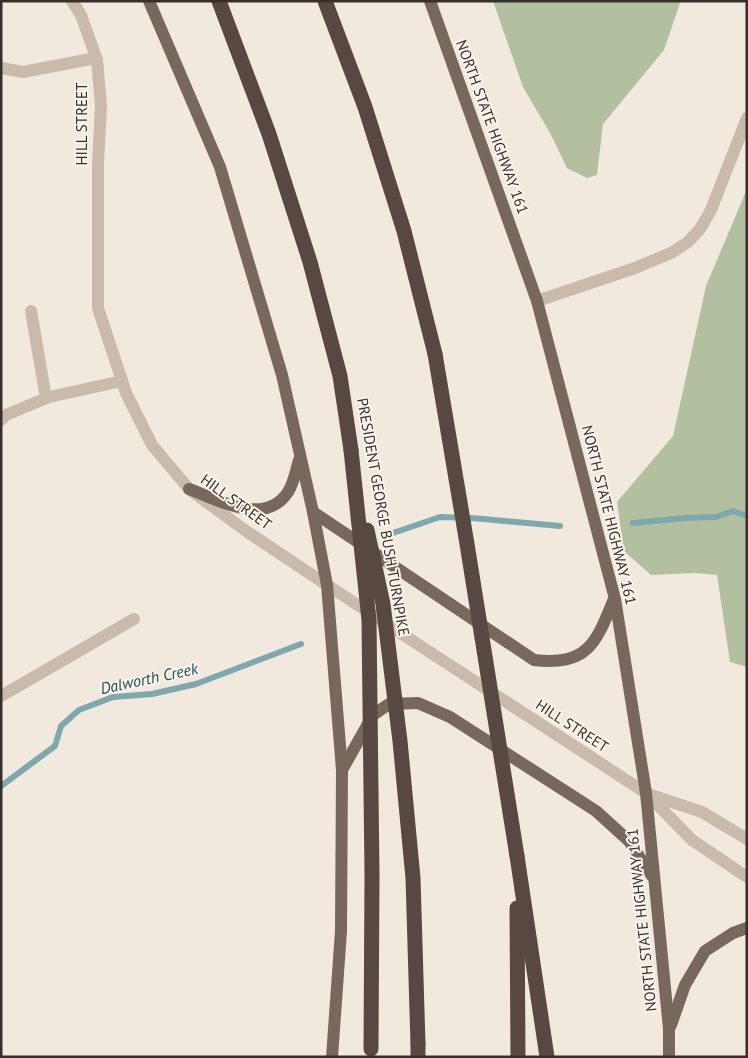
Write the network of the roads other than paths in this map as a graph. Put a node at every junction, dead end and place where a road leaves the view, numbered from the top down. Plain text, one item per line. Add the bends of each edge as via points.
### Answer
1 (72, 1) edge
2 (149, 1) edge
3 (220, 1) edge
4 (325, 1) edge
5 (430, 1) edge
6 (96, 58) junction
7 (1, 68) edge
8 (747, 118) edge
9 (537, 301) junction
10 (31, 311) dead end
11 (122, 381) junction
12 (46, 398) junction
13 (1, 420) edge
14 (351, 450) junction
15 (300, 457) junction
16 (189, 489) junction
17 (313, 512) junction
18 (327, 585) junction
19 (615, 599) junction
20 (134, 619) dead end
21 (1, 696) edge
22 (342, 770) junction
23 (646, 793) junction
24 (747, 839) edge
25 (517, 856) junction
26 (747, 877) edge
27 (654, 878) junction
28 (747, 928) edge
29 (669, 1030) junction
30 (418, 1050) edge
31 (518, 1052) edge
32 (547, 1052) edge
33 (371, 1053) edge
34 (332, 1057) edge
35 (669, 1057) edge

1 - 6 street, HILL STREET via 81,15
2 - 15 main road via 220,167 282,375
3 - 14 highway, PRESIDENT GEORGE BUSH TURNPIKE via 269,134 310,262 340,376
4 - 25 highway, bridge via 365,107 402,222 435,354
5 - 9 main road, NORTH STATE HIGHWAY 161
6 - 7 street via 23,72
6 - 11 street, HILL STREET via 101,106 98,308
8 - 9 street via 712,210 688,242 636,268
9 - 19 main road, NORTH STATE HIGHWAY 161
10 - 12 street
11 - 12 street
11 - 16 street, HILL STREET via 152,445
12 - 13 street
14 - 30 highway, PRESIDENT GEORGE BUSH TURNPIKE, bridge via 383,604 400,741 413,878
14 - 33 highway, bridge via 369,620
15 - 16 main road via 288,491 269,508 244,509
15 - 17 main road
16 - 18 street, HILL STREET
17 - 18 main road
17 - 19 main road via 534,660 551,662 575,658 594,643
18 - 22 main road
18 - 23 street, HILL STREET
19 - 23 main road, NORTH STATE HIGHWAY 161
20 - 21 street
22 - 27 main road via 373,715 389,704 418,703 450,717 596,811 629,841
22 - 34 main road via 341,930
23 - 24 street via 702,812
23 - 26 street via 692,840
23 - 27 main road, NORTH STATE HIGHWAY 161
25 - 31 highway
25 - 32 highway
27 - 29 main road, NORTH STATE HIGHWAY 161
28 - 29 main road via 733,933 705,952 685,985
29 - 35 main road, NORTH STATE HIGHWAY 161

